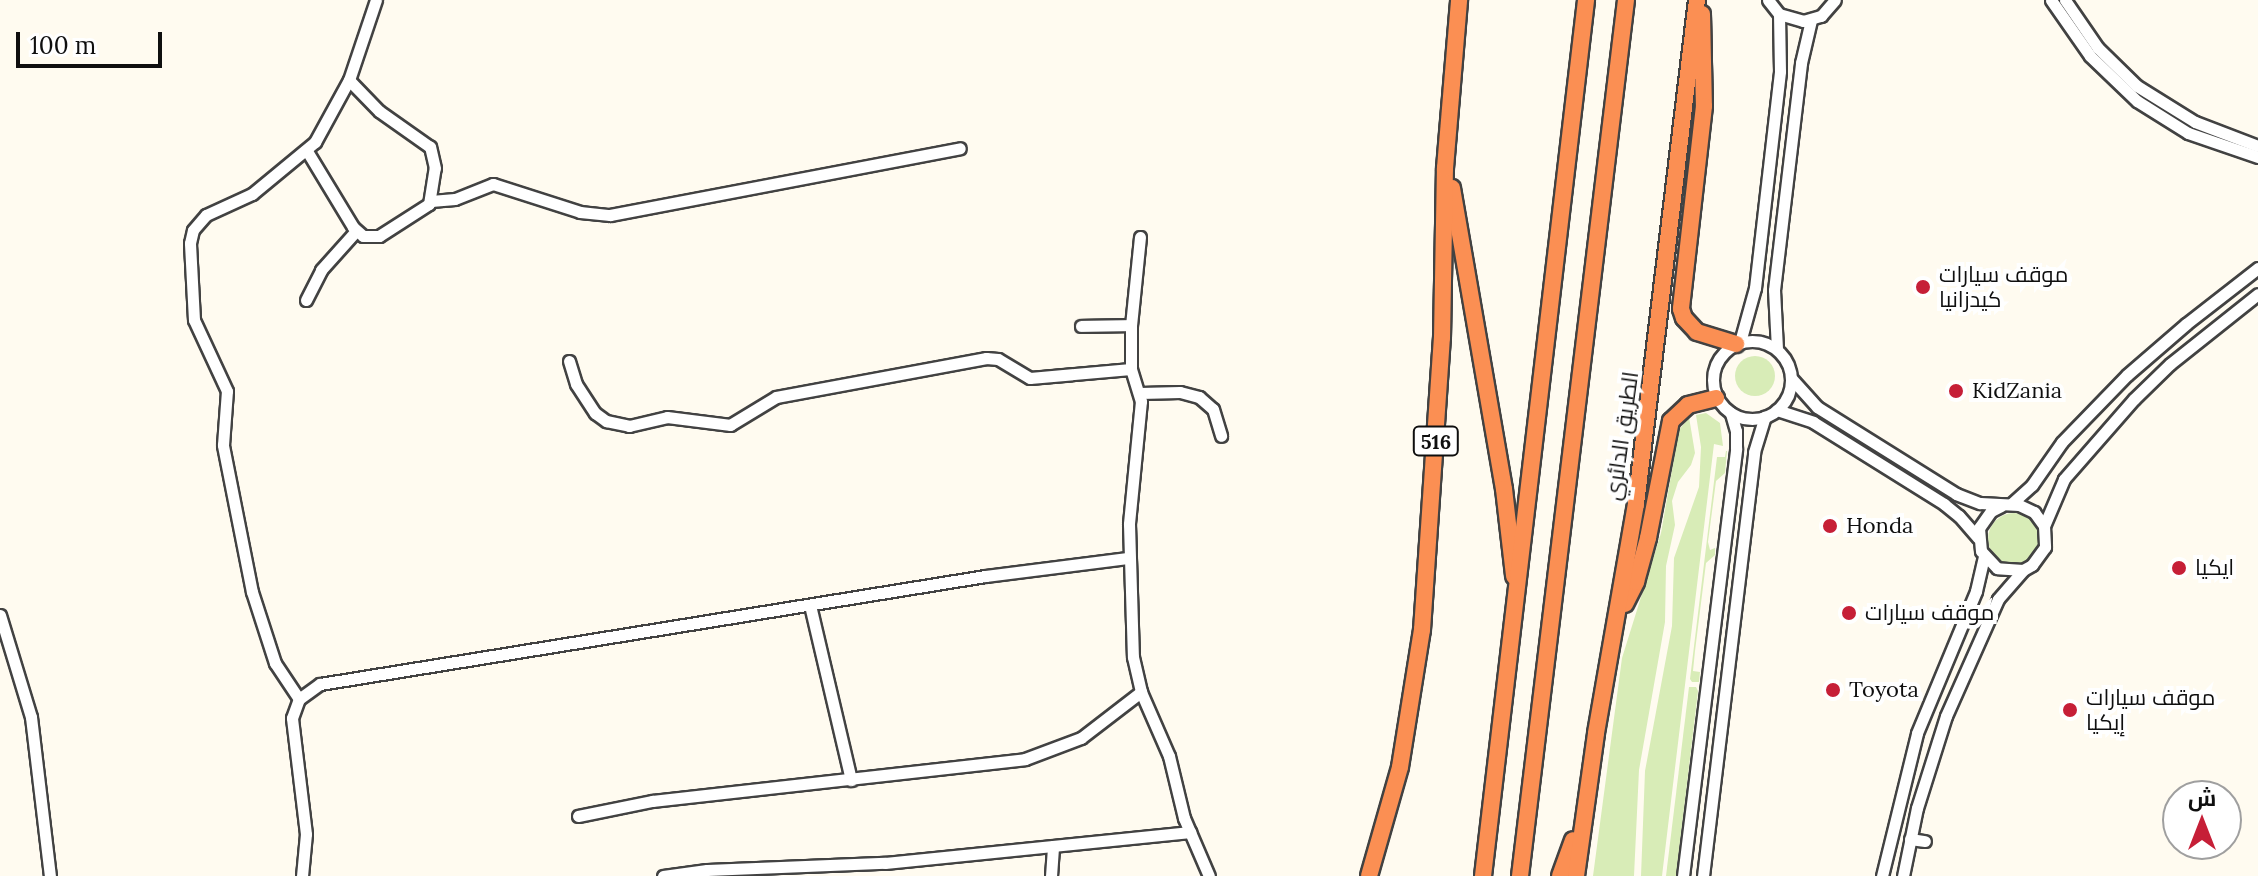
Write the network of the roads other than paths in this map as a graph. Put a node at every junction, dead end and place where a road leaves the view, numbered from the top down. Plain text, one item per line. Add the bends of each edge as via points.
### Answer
1 (376, 0) edge
2 (1459, 0) edge
3 (1586, 0) edge
4 (1626, 0) edge
5 (1698, 0) edge
6 (1768, 0) edge
7 (1835, 0) edge
8 (2051, 0) edge
9 (2065, 0) edge
10 (1779, 14) junction
11 (1811, 20) junction
12 (2094, 52) junction
13 (349, 80) junction
14 (2258, 146) edge
15 (960, 148) dead end
16 (2243, 148) junction
17 (307, 151) junction
18 (2258, 157) edge
19 (1445, 168) junction
20 (431, 201) junction
21 (356, 231) junction
22 (1140, 237) dead end
23 (2258, 268) edge
24 (2258, 294) edge
25 (306, 300) dead end
26 (1131, 325) junction
27 (1081, 326) dead end
28 (1738, 343) junction
29 (1777, 349) junction
30 (569, 361) dead end
31 (1131, 369) junction
32 (1791, 378) junction
33 (1140, 393) junction
34 (1716, 398) junction
35 (1777, 410) junction
36 (1731, 413) junction
37 (1765, 417) junction
38 (1221, 436) dead end
39 (2006, 505) junction
40 (2044, 526) junction
41 (1978, 538) junction
42 (1984, 557) junction
43 (1128, 558) junction
44 (2023, 570) junction
45 (810, 605) junction
46 (1517, 606) junction
47 (0, 615) edge
48 (1616, 619) junction
49 (1141, 692) junction
50 (299, 699) junction
51 (851, 780) junction
52 (1584, 811) junction
53 (578, 816) dead end
54 (1190, 832) junction
55 (1910, 839) junction
56 (1925, 841) dead end
57 (1053, 846) junction
58 (885, 863) junction
59 (856, 870) edge
60 (50, 876) edge
61 (302, 876) edge
62 (663, 876) edge
63 (885, 876) edge
64 (1051, 876) edge
65 (1209, 876) edge
66 (1369, 876) edge
67 (1483, 876) edge
68 (1520, 876) edge
69 (1560, 876) edge
70 (1576, 876) edge
71 (1683, 876) edge
72 (1703, 876) edge
73 (1882, 876) edge
74 (1903, 876) edge

1 - 13 street
2 - 19 highway, 516
3 - 46 highway, 516
4 - 68 highway
5 - 28 highway via 1705,81 1681,309 1697,332
5 - 48 highway, الطريق الدائري via 1649,411
6 - 10 street
7 - 11 street
8 - 12 street
9 - 12 street
10 - 11 street via 1794,21
10 - 28 street via 1780,71 1755,288
11 - 29 street via 1801,63 1774,290
12 - 16 street via 2120,86 2157,115 2188,133
13 - 17 street
13 - 20 street via 379,111 430,147 435,168
14 - 16 street
15 - 20 street via 610,215 580,212 493,184 461,197
16 - 18 street
17 - 21 street
17 - 50 street via 252,194 206,215 190,243 194,320 227,391 223,445 252,592 275,663
19 - 46 highway, 516 via 1504,489
19 - 66 highway, 516 via 1442,338 1422,630 1400,767
20 - 21 street via 379,236
21 - 25 street via 321,270
22 - 26 street
23 - 39 street via 2127,375 2070,434 2032,485
24 - 40 street via 2134,399 2064,479
26 - 27 street
26 - 31 street
28 - 29 street via 1765,343
28 - 34 street via 1714,366
29 - 32 street
30 - 31 street via 576,384 595,413 629,426 667,417 730,425 776,397 986,358 998,359 1030,378
31 - 33 street
32 - 35 street via 1788,396
32 - 39 street via 1817,407 1918,471 1970,500
33 - 38 street via 1187,392 1199,397 1213,409
33 - 43 street
34 - 36 street
34 - 48 highway via 1688,405 1671,421 1642,561
35 - 37 street
35 - 41 street via 1813,422 1930,496 1959,516
36 - 37 street
36 - 71 street via 1736,448
37 - 72 street via 1754,451
39 - 40 street via 2027,507
39 - 41 street via 1984,518
40 - 44 street via 2045,547
41 - 42 street
42 - 44 street via 2005,571
42 - 73 street via 1976,591 1917,733
43 - 45 street
43 - 49 street via 1133,657
44 - 55 street via 1998,599 1963,673
45 - 50 street via 326,682
45 - 51 street
46 - 67 highway, 516
47 - 60 street via 31,717
48 - 52 highway, الطريق الدائري
49 - 51 street via 1092,732 1041,755
49 - 54 street via 1164,741
50 - 61 street via 291,724 306,834
51 - 53 street via 652,801
52 - 69 highway
52 - 70 highway, الطريق الدائري
54 - 57 street
54 - 65 street
55 - 56 street
55 - 74 street
57 - 58 street
57 - 64 street
58 - 59 street
58 - 63 street
59 - 62 street via 707,870

